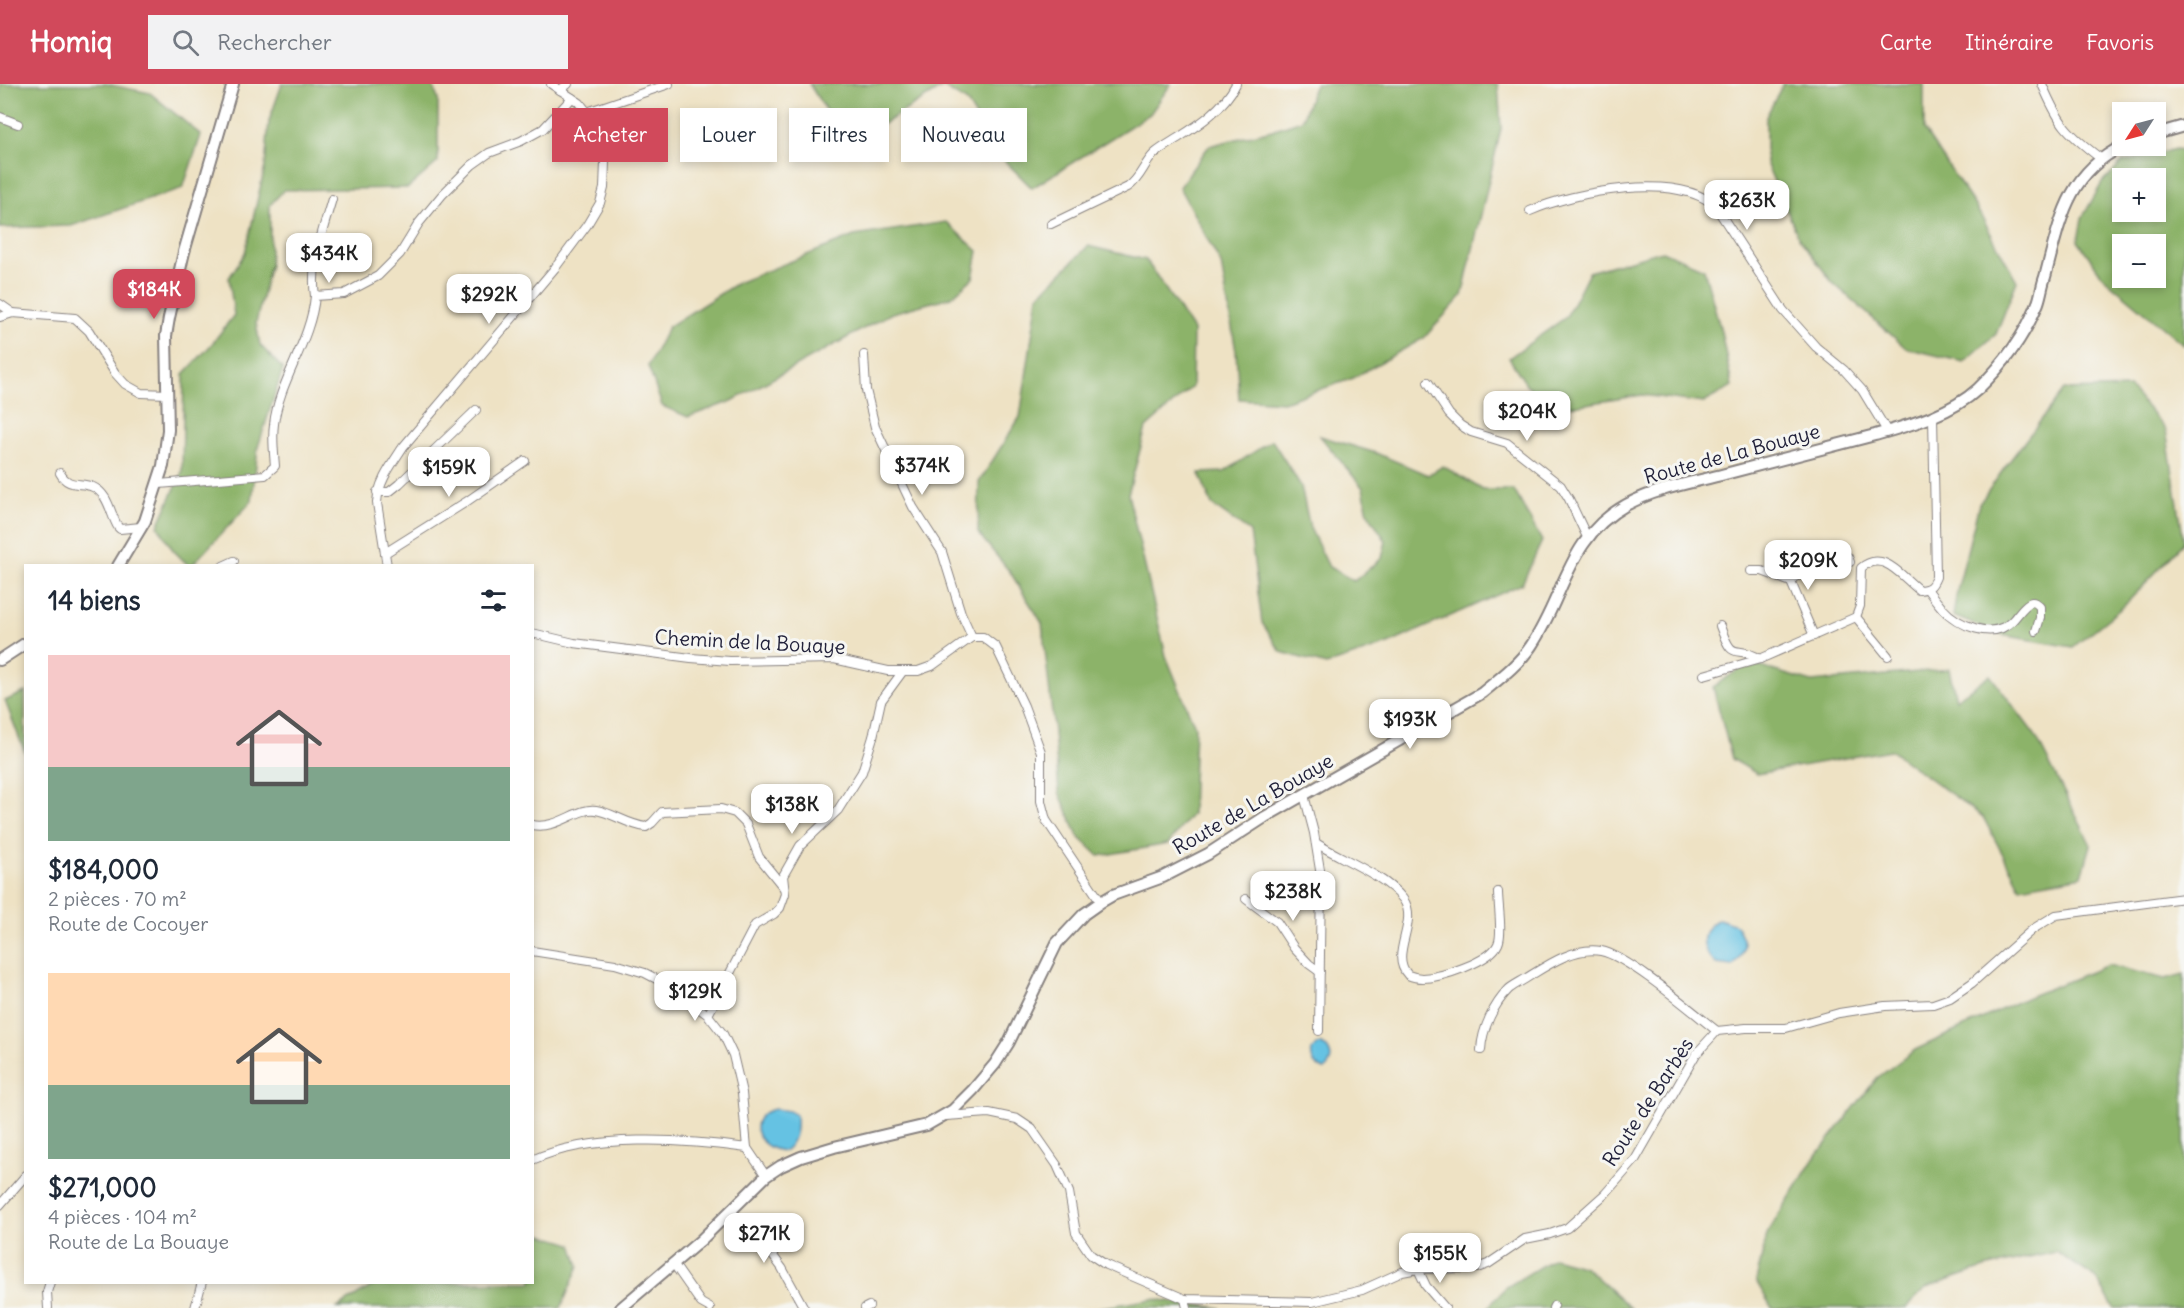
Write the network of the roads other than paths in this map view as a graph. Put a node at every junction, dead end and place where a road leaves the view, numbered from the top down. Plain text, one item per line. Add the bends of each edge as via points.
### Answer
1 (233, 84) edge
2 (551, 84) edge
3 (568, 84) edge
4 (669, 84) edge
5 (1236, 84) edge
6 (2042, 84) edge
7 (560, 90) junction
8 (572, 98) junction
9 (583, 108) edge
10 (598, 108) edge
11 (0, 117) edge
12 (18, 124) dead end
13 (2184, 126) edge
14 (2166, 131) edge
15 (2112, 152) edge
16 (2100, 158) junction
17 (605, 162) edge
18 (332, 199) dead end
19 (1530, 212) dead end
20 (1052, 224) dead end
21 (315, 296) junction
22 (0, 304) edge
23 (13, 313) junction
24 (0, 317) edge
25 (864, 355) dead end
26 (1428, 382) dead end
27 (168, 394) junction
28 (476, 410) dead end
29 (1933, 415) junction
30 (1887, 431) junction
31 (525, 461) dead end
32 (60, 473) dead end
33 (159, 484) junction
34 (377, 492) junction
35 (141, 527) junction
36 (1587, 537) junction
37 (385, 554) junction
38 (234, 561) dead end
39 (1850, 562) dead end
40 (119, 564) edge
41 (227, 564) edge
42 (387, 564) edge
43 (1751, 571) dead end
44 (1791, 582) junction
45 (1928, 590) junction
46 (1856, 617) junction
47 (1720, 626) dead end
48 (2036, 631) dead end
49 (534, 633) edge
50 (1814, 636) junction
51 (972, 638) junction
52 (24, 644) edge
53 (1888, 656) dead end
54 (1760, 659) junction
55 (0, 660) edge
56 (903, 671) junction
57 (1704, 675) dead end
58 (1304, 795) junction
59 (534, 825) edge
60 (1316, 843) junction
61 (784, 888) junction
62 (1498, 892) dead end
63 (2184, 898) edge
64 (1246, 899) dead end
65 (1101, 902) junction
66 (534, 951) edge
67 (1320, 972) junction
68 (708, 1015) junction
69 (1319, 1031) dead end
70 (1718, 1031) junction
71 (1481, 1050) dead end
72 (945, 1116) junction
73 (747, 1148) junction
74 (534, 1159) edge
75 (766, 1176) junction
76 (24, 1177) edge
77 (0, 1205) edge
78 (732, 1212) junction
79 (673, 1263) junction
80 (1418, 1269) junction
81 (49, 1284) edge
82 (201, 1284) edge
83 (1185, 1299) junction
84 (48, 1308) edge
85 (195, 1308) edge
86 (621, 1308) edge
87 (710, 1308) edge
88 (804, 1308) edge
89 (1187, 1308) edge
90 (1445, 1308) edge

1 - 27 main road via 173,295 166,336
2 - 7 street
3 - 7 street
4 - 10 street
5 - 20 street via 1229,99 1155,153 1138,180
6 - 16 street via 2054,113 2071,136
7 - 8 street
8 - 9 street
8 - 21 street via 543,129 489,153 472,165 442,195 400,254 378,276 344,294
11 - 12 street
13 - 14 main road
15 - 16 main road, Route de La Bouaye
16 - 29 main road, Route de La Bouaye via 2077,183 2065,207 2038,303 2016,344 1976,391
17 - 34 street via 600,203 587,225 403,447
18 - 21 street via 314,273
19 - 30 street via 1600,191 1635,188 1671,188 1708,199 1783,310 1862,390
21 - 33 street via 313,316 274,424 273,470 265,475
22 - 23 street
23 - 24 street
23 - 27 street via 75,318 125,384 141,393
25 - 51 street via 874,427 913,507 942,552
26 - 36 street via 1460,425 1507,443 1561,486
27 - 33 main road via 166,451
28 - 34 street via 399,484 389,492
29 - 30 main road, Route de La Bouaye
29 - 45 street via 1936,578
30 - 36 main road, Route de La Bouaye via 1663,489 1624,506
31 - 37 street
32 - 35 street via 72,484 93,487 101,494 120,529
33 - 35 main road
34 - 37 street
35 - 40 main road
36 - 58 main road, Route de La Bouaye via 1531,647 1508,671 1451,712
37 - 42 street
38 - 41 street
39 - 44 street via 1845,555
43 - 44 street
44 - 50 street
45 - 46 street via 1919,590 1884,561 1875,560 1861,568
45 - 48 street via 1943,609 1975,629 1995,630 2010,624 2026,606 2036,603 2040,618
46 - 50 street
46 - 53 street
47 - 54 street via 1730,649
49 - 56 street, Chemin de la Bouaye via 574,643 691,658 834,659
50 - 54 street
51 - 56 street, Chemin de la Bouaye via 932,666
51 - 65 street via 983,637 996,647 1009,672 1041,752 1041,801 1046,820
52 - 55 main road
54 - 57 street
56 - 61 street via 881,701 862,772 838,810 800,846 783,876
58 - 60 street
58 - 65 main road, Route de La Bouaye via 1208,854
59 - 61 street via 552,825 595,810 646,826 662,812 735,813 746,824 759,857
60 - 62 street via 1373,875 1403,899 1407,923 1401,952 1402,966 1408,975 1438,976 1477,963 1493,950 1500,935
60 - 67 street via 1321,876
61 - 68 street via 780,908 754,925
63 - 70 street, Route de Barbès via 2056,915 2033,929 1972,983 1933,1004 1839,1013 1786,1028
64 - 67 street via 1277,922 1294,948
65 - 72 main road, Route de La Bouaye via 1077,920 1057,943 995,1064
66 - 68 street via 638,971 668,985
67 - 69 street
68 - 73 street via 729,1044 735,1062
70 - 71 street via 1633,967 1601,951 1589,951 1553,962 1510,989 1490,1016
70 - 80 street, Route de Barbès via 1696,1054 1635,1160 1567,1228 1526,1239 1477,1268
72 - 75 main road, Route de La Bouaye via 927,1125 801,1157
72 - 83 street, Route de Barbès via 989,1113 1017,1119 1032,1129 1069,1192 1076,1233 1083,1246 1106,1265
73 - 74 street via 635,1142 579,1145
73 - 75 street
75 - 78 main road, Route de La Bouaye
76 - 77 street
78 - 79 main road, Route de La Bouaye
78 - 88 street via 768,1249
79 - 86 main road, Route de La Bouaye
79 - 87 street via 701,1303
80 - 83 street, Route de Barbès via 1362,1290 1312,1302
80 - 90 street via 1426,1286
81 - 84 street
82 - 85 street
83 - 89 street

